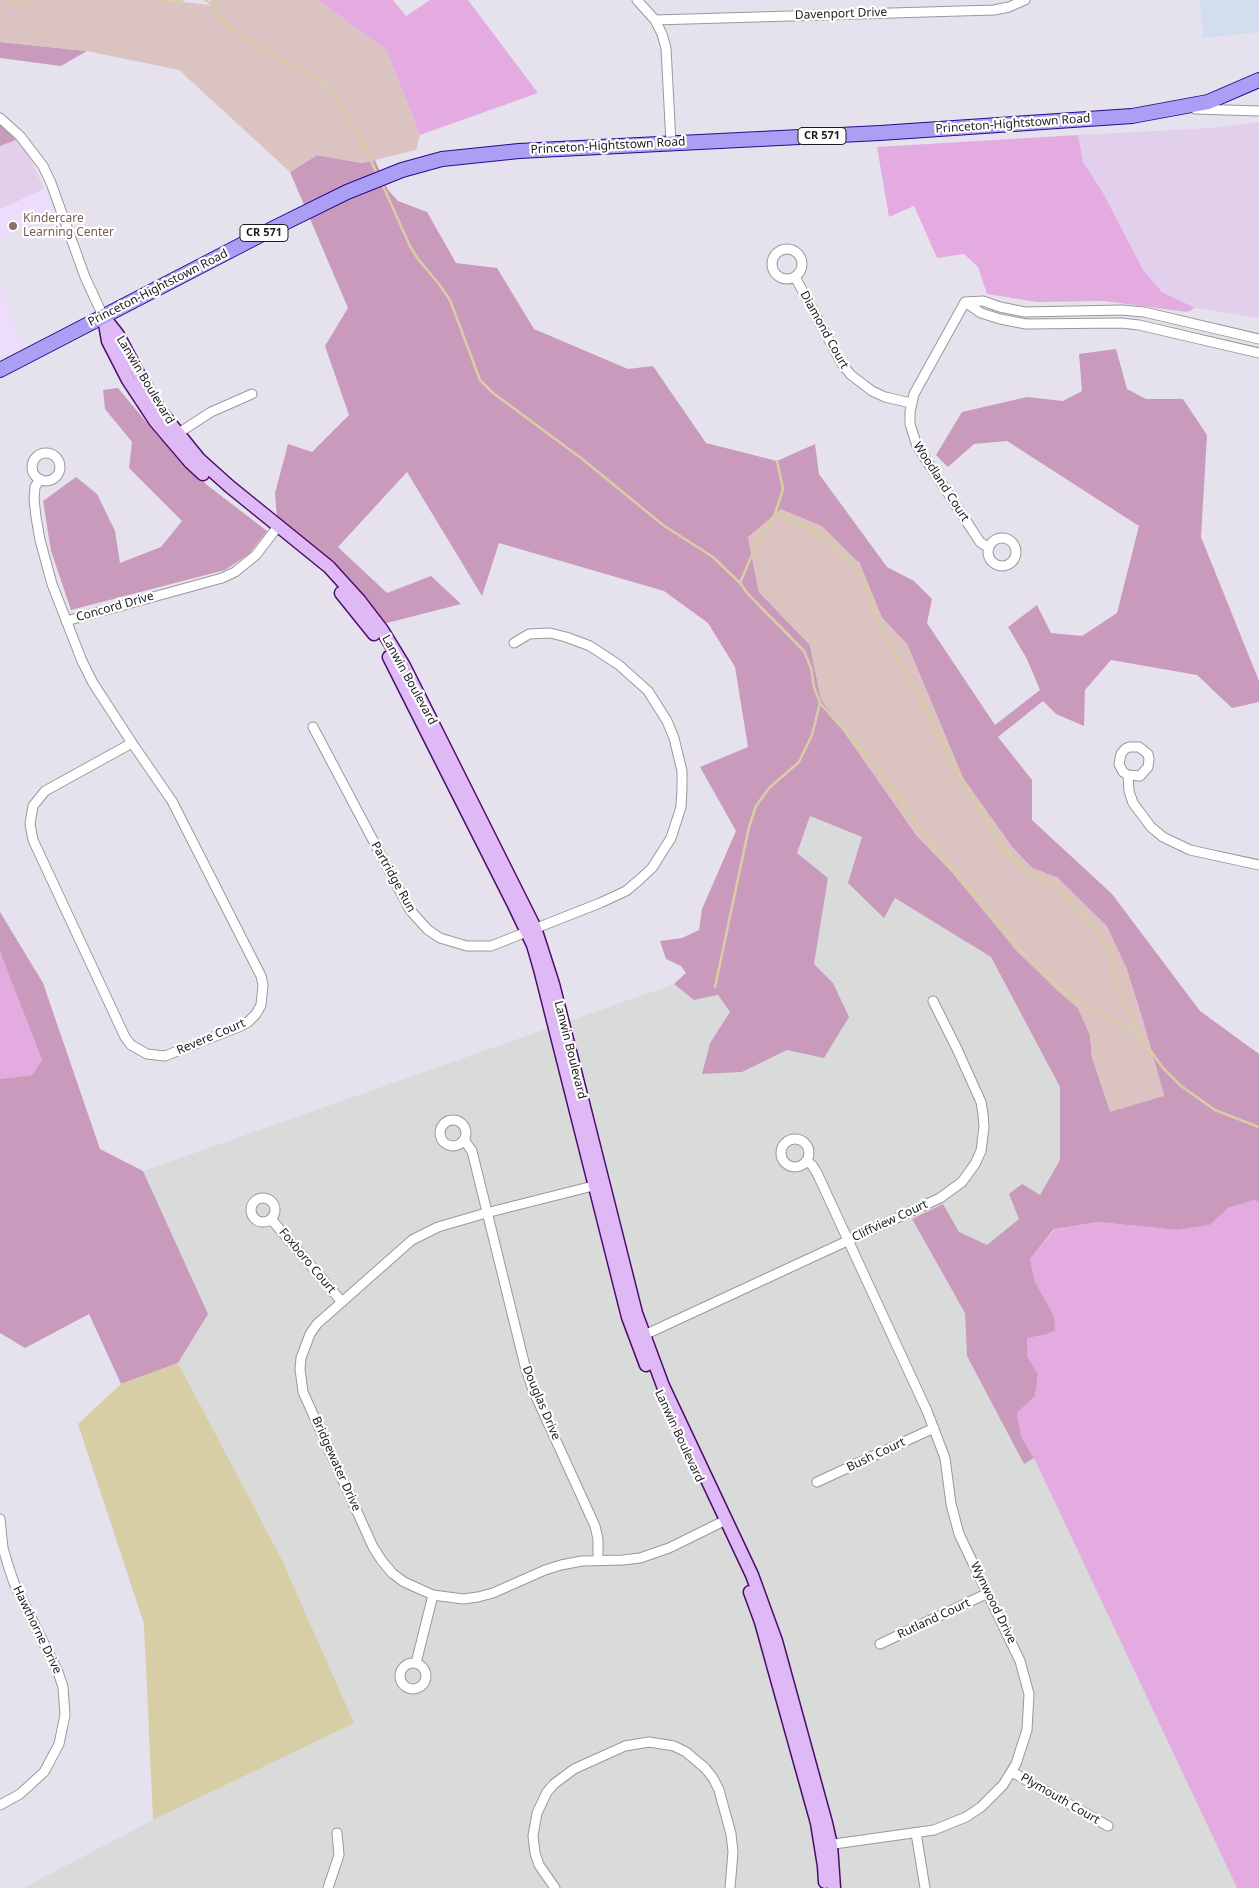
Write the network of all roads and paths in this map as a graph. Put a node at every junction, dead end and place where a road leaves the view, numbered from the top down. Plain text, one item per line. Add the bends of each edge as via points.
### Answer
1 (636, 0) edge
2 (1025, 0) edge
3 (655, 20) junction
4 (1259, 80) edge
5 (1180, 109) junction
6 (1259, 111) edge
7 (0, 118) edge
8 (671, 143) junction
9 (795, 277) dead end
10 (965, 302) junction
11 (103, 316) junction
12 (1259, 340) edge
13 (1259, 353) edge
14 (0, 370) edge
15 (252, 394) dead end
16 (911, 403) junction
17 (174, 436) junction
18 (40, 479) dead end
19 (276, 528) junction
20 (989, 548) dead end
21 (66, 621) junction
22 (514, 643) dead end
23 (313, 727) dead end
24 (132, 743) junction
25 (1128, 775) dead end
26 (1259, 865) edge
27 (531, 930) junction
28 (933, 1001) dead end
29 (464, 1140) dead end
30 (806, 1161) dead end
31 (599, 1185) junction
32 (486, 1213) junction
33 (271, 1219) dead end
34 (849, 1241) junction
35 (342, 1302) junction
36 (640, 1337) junction
37 (934, 1428) junction
38 (817, 1482) dead end
39 (0, 1519) edge
40 (723, 1522) junction
41 (598, 1560) junction
42 (4, 1566) edge
43 (988, 1593) junction
44 (433, 1595) junction
45 (880, 1644) dead end
46 (416, 1663) dead end
47 (1012, 1772) junction
48 (0, 1805) edge
49 (1108, 1826) dead end
50 (337, 1833) dead end
51 (916, 1833) junction
52 (826, 1845) junction
53 (328, 1888) edge
54 (555, 1888) edge
55 (730, 1888) edge
56 (825, 1888) edge
57 (834, 1888) edge
58 (925, 1888) edge

1 - 3 street
2 - 3 street, Davenport Drive via 994,10
3 - 8 street via 668,61
4 - 5 main road, Princeton-Hightstown Road / CR 571 via 1208,102
5 - 6 street
5 - 8 main road, Princeton-Hightstown Road / CR 571 via 1035,123
7 - 11 street via 20,136 43,166
8 - 11 main road, Princeton-Hightstown Road / CR 571 via 464,156 425,164 367,183
9 - 16 street, Diamond Court via 851,375 872,391
10 - 12 street via 983,301 1024,312 1144,312
10 - 13 street via 1000,320 1026,324 1139,325
10 - 16 street, Woodland Court
11 - 14 main road, Princeton-Hightstown Road / CR 571
11 - 17 street, Lanwin Boulevard via 118,335
15 - 17 street via 211,412
16 - 20 street, Woodland Court via 910,424 917,446 980,542
17 - 19 street, Lanwin Boulevard
18 - 21 street via 34,499 40,540
19 - 21 street, Concord Drive via 246,564 228,575
19 - 27 street, Lanwin Boulevard via 329,567 382,630 404,666
21 - 24 street, Concord Drive via 93,684
22 - 27 street, Partridge Run via 529,634 566,637 590,646 619,665 643,686 658,706 674,738 682,771 681,807 677,822 652,868 612,898
23 - 27 street, Partridge Run via 418,920 440,938 467,946 491,946
24 - 24 street, Revere Court via 172,801 263,985 261,1005 248,1022 165,1056 147,1054 131,1045 125,1037 33,840 30,824 33,806 45,791
25 - 26 street via 1133,804 1151,828 1163,837 1190,850
27 - 31 street, Lanwin Boulevard via 553,984
28 - 34 street, Cliffview Court via 980,1102 984,1127 981,1151 969,1173 952,1191
29 - 32 street, Douglas Drive via 472,1151
30 - 34 street, Wynwood Drive via 817,1173
31 - 32 street, Bridgewater Drive
31 - 36 street, Lanwin Boulevard
32 - 35 street, Bridgewater Drive via 412,1240
32 - 41 street, Douglas Drive via 524,1366 595,1526
33 - 35 street, Foxboro Court
34 - 36 street, Cliffview Court
34 - 37 street, Wynwood Drive
35 - 44 street, Bridgewater Drive via 317,1324 304,1346 300,1369 303,1392 373,1547 392,1573
36 - 40 street, Lanwin Boulevard
37 - 38 street, Bush Court
37 - 43 street, Wynwood Drive via 946,1458 953,1517
39 - 42 street, Hawthorne Drive
40 - 41 street, Bridgewater Drive via 655,1554 623,1560
40 - 52 street, Lanwin Boulevard via 752,1575 776,1641
41 - 44 street, Bridgewater Drive via 553,1567 478,1597 463,1599
42 - 48 street, Hawthorne Drive via 58,1672 63,1687 65,1715 59,1744 44,1772 20,1794
43 - 45 street, Rutland Court
43 - 47 street, Wynwood Drive via 1020,1661 1029,1694 1027,1730
44 - 46 street
47 - 49 street, Plymouth Court
47 - 51 street, Wynwood Drive via 994,1796 966,1817
50 - 53 street via 339,1855
51 - 52 street, Wynwood Drive
51 - 58 street
52 - 56 street, Lanwin Boulevard
52 - 57 street, Lanwin Boulevard
54 - 55 street via 539,1865 533,1836 537,1813 547,1792 574,1769 625,1746 649,1742 674,1746 686,1752 713,1778 731,1834

